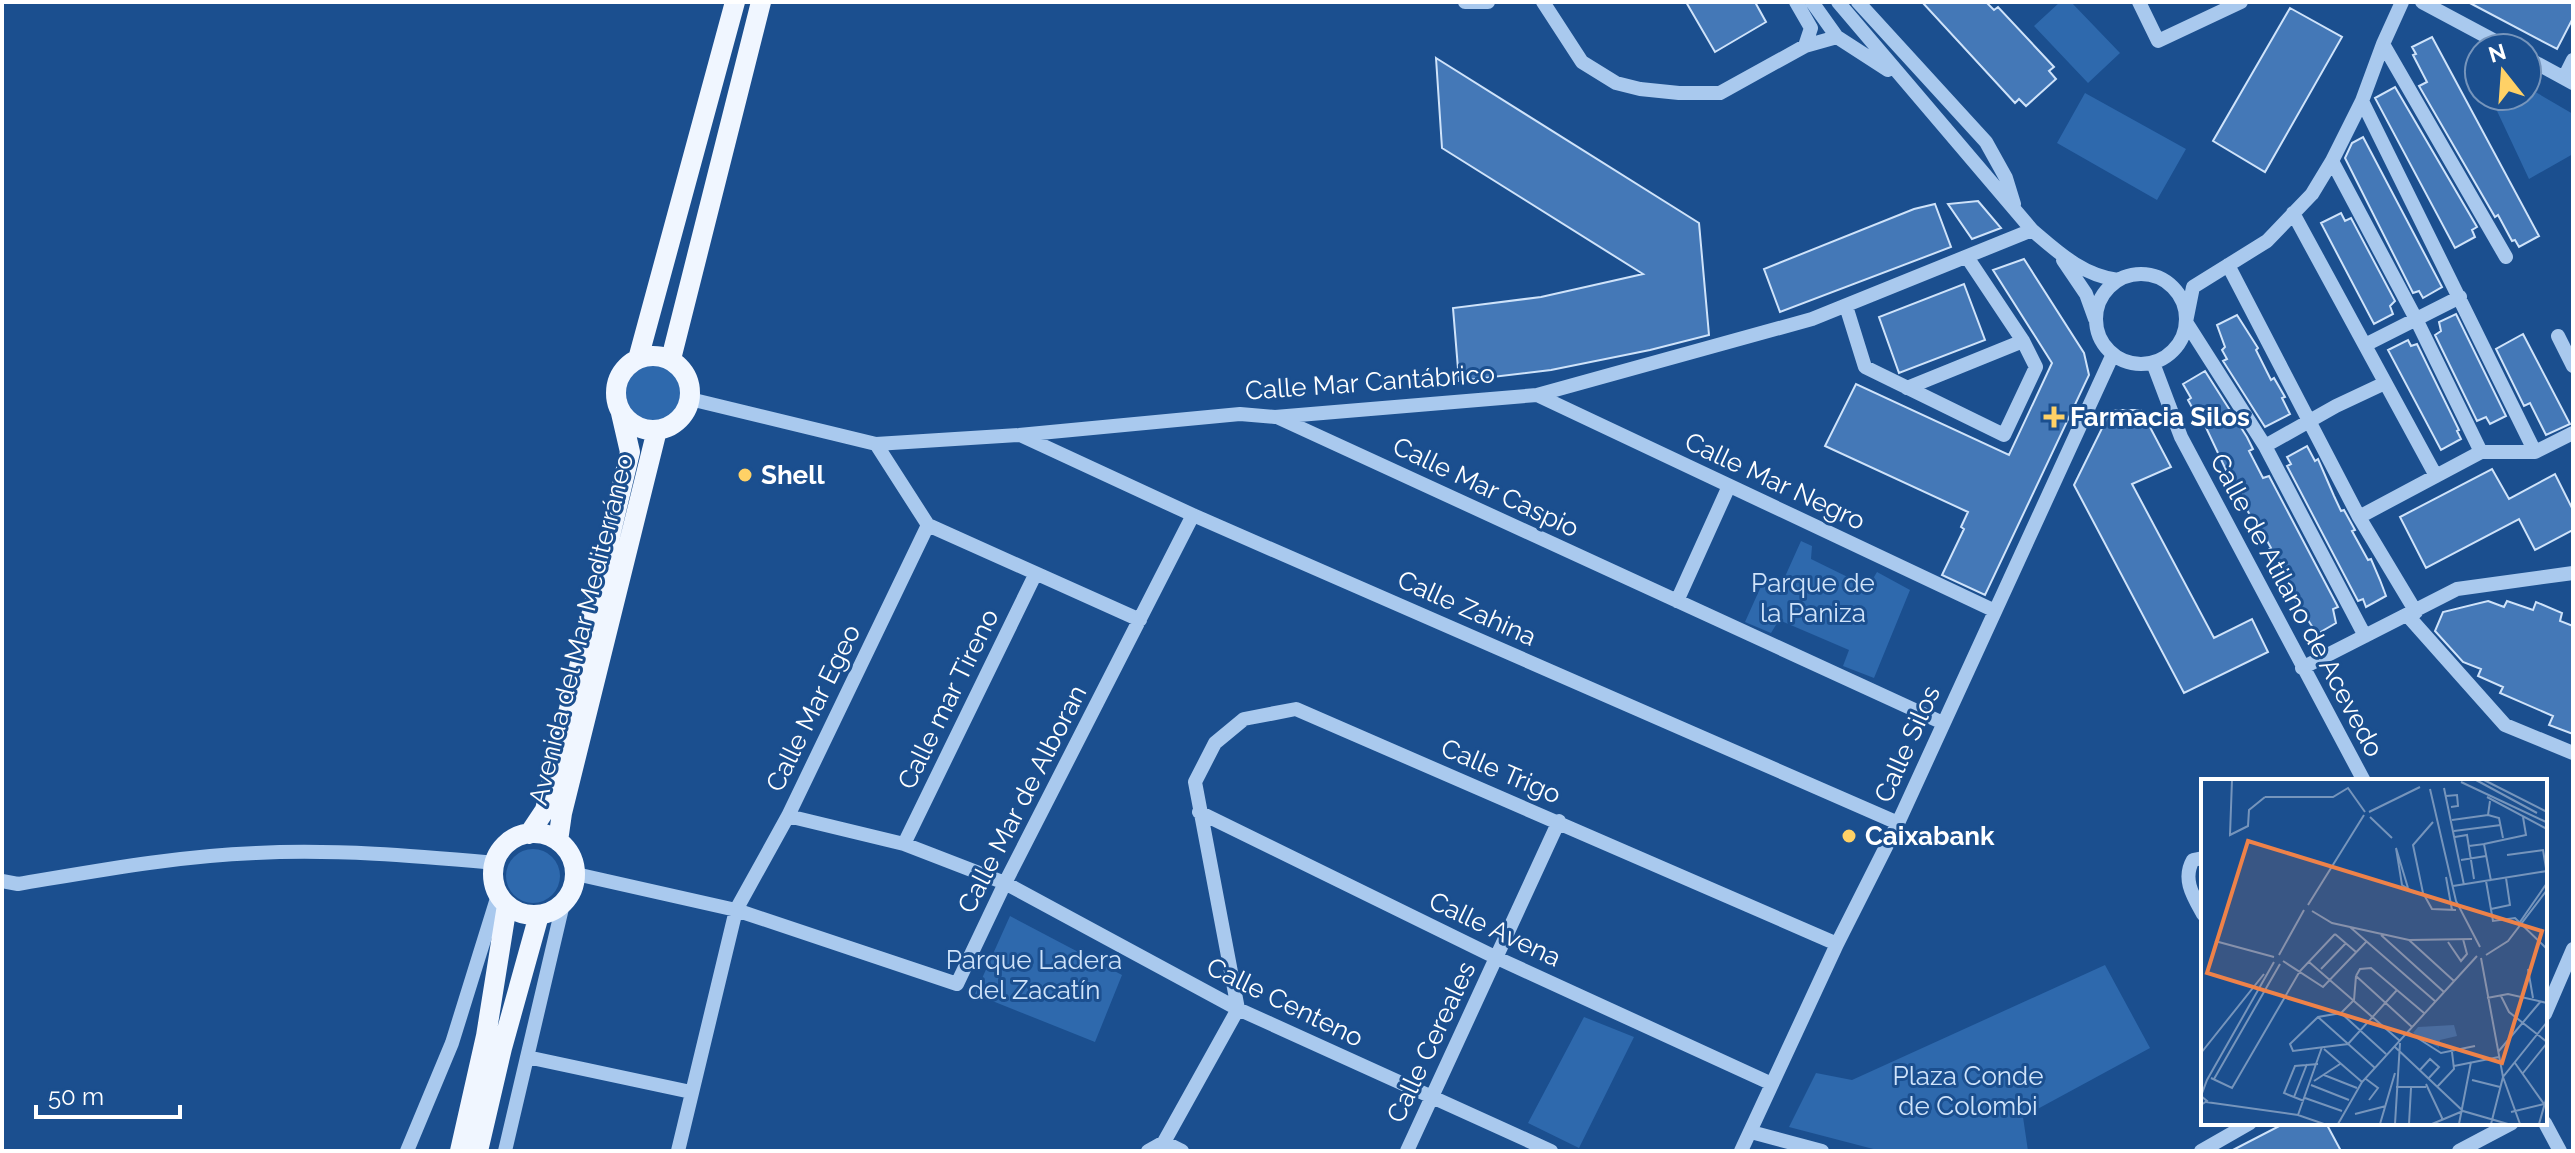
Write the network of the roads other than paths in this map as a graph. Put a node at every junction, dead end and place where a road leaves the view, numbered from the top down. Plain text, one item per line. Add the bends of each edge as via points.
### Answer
1 (735, 2) edge
2 (761, 2) edge
3 (1465, 2) edge
4 (1488, 2) edge
5 (1543, 2) edge
6 (1796, 2) edge
7 (1812, 2) edge
8 (1838, 2) edge
9 (1858, 2) edge
10 (2139, 2) edge
11 (2241, 2) edge
12 (2402, 2) edge
13 (2422, 2) edge
14 (2478, 32) edge
15 (1837, 37) junction
16 (2383, 44) junction
17 (1805, 46) junction
18 (2573, 60) edge
19 (2543, 67) edge
20 (1900, 77) junction
21 (2568, 80) edge
22 (2362, 101) junction
23 (2332, 161) junction
24 (2017, 212) junction
25 (2293, 213) junction
26 (2032, 230) junction
27 (2058, 253) junction
28 (1967, 257) junction
29 (2506, 257) dead end
30 (2228, 265) junction
31 (2118, 280) junction
32 (2460, 297) junction
33 (1846, 306) junction
34 (2416, 319) junction
35 (2096, 321) junction
36 (2186, 322) junction
37 (2558, 336) dead end
38 (2023, 341) junction
39 (2365, 345) junction
40 (2113, 354) junction
41 (638, 359) junction
42 (671, 359) junction
43 (2153, 363) junction
44 (2573, 366) edge
45 (2385, 383) junction
46 (1907, 388) junction
47 (1537, 395) junction
48 (690, 399) junction
49 (621, 413) junction
50 (1275, 417) junction
51 (2307, 421) junction
52 (657, 430) junction
53 (2573, 433) edge
54 (1019, 435) junction
55 (876, 444) junction
56 (2265, 446) junction
57 (2481, 452) junction
58 (2535, 452) junction
59 (2436, 476) junction
60 (1729, 486) junction
61 (1193, 515) junction
62 (2359, 517) junction
63 (928, 525) junction
64 (2573, 573) edge
65 (1035, 575) junction
66 (1677, 601) junction
67 (1993, 610) junction
68 (2412, 614) junction
69 (1140, 620) junction
70 (2365, 636) junction
71 (2302, 668) junction
72 (1943, 723) junction
73 (2573, 753) edge
74 (2363, 779) edge
75 (1199, 812) junction
76 (788, 816) junction
77 (1559, 821) junction
78 (1898, 823) junction
79 (529, 834) junction
80 (558, 841) junction
81 (904, 844) junction
82 (2201, 858) edge
83 (495, 863) junction
84 (576, 874) junction
85 (2, 881) edge
86 (1005, 883) junction
87 (18, 884) junction
88 (2, 893) edge
89 (503, 900) junction
90 (563, 904) junction
91 (736, 910) junction
92 (2201, 910) edge
93 (539, 915) junction
94 (1837, 944) junction
95 (2573, 949) edge
96 (1497, 958) junction
97 (1238, 1009) junction
98 (2547, 1009) edge
99 (527, 1057) junction
100 (1772, 1084) junction
101 (691, 1092) junction
102 (1432, 1097) junction
103 (2246, 1125) edge
104 (2508, 1125) edge
105 (2546, 1125) edge
106 (1751, 1132) junction
107 (1164, 1142) junction
108 (407, 1151) edge
109 (460, 1151) edge
110 (478, 1151) edge
111 (505, 1151) edge
112 (678, 1151) edge
113 (1148, 1151) edge
114 (1182, 1151) edge
115 (1407, 1151) edge
116 (1551, 1151) edge
117 (1741, 1151) edge
118 (1822, 1151) edge
119 (2201, 1151) edge
120 (2459, 1151) edge
121 (2560, 1151) edge

1 - 41 main road
2 - 42 main road
3 - 4 street
5 - 17 street via 1582,62 1616,83 1640,89 1720,93
6 - 17 street via 1811,28
7 - 15 street
8 - 20 street
9 - 24 street via 1986,142
10 - 11 street via 2158,41
12 - 16 street
13 - 14 street
15 - 17 street
15 - 20 street
16 - 22 street
16 - 29 street
18 - 21 street
19 - 21 street
20 - 24 street
22 - 23 street
22 - 32 street
23 - 25 street
23 - 34 street
24 - 26 street
25 - 30 street via 2267,241
25 - 39 street
26 - 27 street
26 - 28 street, Calle Mar Cantábrico
27 - 31 street via 2095,277
27 - 35 street via 2086,294
28 - 33 street, Calle Mar Cantábrico
28 - 38 street
30 - 36 street via 2193,287
30 - 51 street
31 - 35 street via 2101,298
31 - 36 street via 2145,274 2159,277 2171,285 2185,308
32 - 34 street
32 - 58 street
33 - 46 street via 1865,367
33 - 47 street, Calle Mar Cantábrico
34 - 39 street
34 - 57 street
35 - 40 street via 2098,334
36 - 43 street via 2176,348
36 - 56 street
37 - 44 street
38 - 46 street
38 - 46 street via 2036,367 2004,435
39 - 45 street
40 - 43 street via 2125,361
40 - 67 street, Calle Silos
41 - 42 main road
41 - 49 main road via 619,376 616,401
42 - 48 main road via 687,376
43 - 71 street, Calle de Atilano de Acevedo via 2181,437
45 - 51 street
45 - 59 street
47 - 50 street, Calle Mar Cantábrico
47 - 60 street, Calle Mar Negro
48 - 52 main road via 679,420
48 - 55 street, Calle Mar Cantábrico
49 - 52 main road via 637,427
49 - 79 main road, Avenida del Mar Mediterráneo via 630,452 545,810
50 - 54 street, Calle Mar Cantábrico via 1240,414
50 - 66 street, Calle Mar Caspio
51 - 56 street
51 - 62 street
52 - 80 main road, Avenida del Mar Mediterráneo
53 - 58 street
54 - 55 street, Calle Mar Cantábrico
54 - 61 street, Calle Zahina
55 - 63 street
56 - 70 street
57 - 58 street
57 - 59 street
59 - 62 street
60 - 66 street
60 - 67 street, Calle Mar Negro
61 - 69 street, Calle Mar de Alboran
61 - 78 street, Calle Zahina
62 - 68 street
63 - 65 street
63 - 76 street, Calle Mar Egeo
64 - 68 street via 2457,589
65 - 69 street
65 - 81 street, Calle mar Tireno
66 - 72 street, Calle Mar Caspio
67 - 72 street, Calle Silos
68 - 70 street
68 - 73 street via 2505,725
69 - 86 street, Calle Mar de Alboran
70 - 71 street
71 - 74 street, Calle de Atilano de Acevedo
72 - 78 street, Calle Silos
75 - 77 street, Calle Trigo via 1195,782 1215,743 1244,719 1296,709
75 - 96 street, Calle Avena
75 - 97 street, Calle Trigo
76 - 81 street, Calle Centeno
76 - 91 street, Calle Mar Egeo
77 - 94 street, Calle Trigo
77 - 96 street, Calle Cereales
78 - 94 street, Calle Silos
79 - 80 main road
79 - 83 main road via 508,843
80 - 84 main road
81 - 86 street, Calle Centeno
82 - 92 street via 2187,870
83 - 87 street via 376,853 255,853
83 - 89 main road via 493,874
84 - 90 main road
84 - 91 street
85 - 87 street
86 - 91 street, Calle Mar de Alboran via 957,984
86 - 97 street, Calle Centeno
87 - 88 street
89 - 93 main road via 517,912
89 - 108 street
89 - 109 main road via 486,1036
90 - 93 main road
90 - 99 street
91 - 101 street, Calle Mar Egeo
93 - 110 main road
94 - 100 street, Calle Silos
95 - 98 street
96 - 100 street, Calle Avena
96 - 102 street, Calle Cereales
97 - 102 street, Calle Centeno
97 - 107 street
99 - 101 street
99 - 111 street
100 - 106 street, Calle Silos
101 - 112 street, Calle Mar Egeo
102 - 115 street, Calle Cereales
102 - 116 street, Calle Centeno
103 - 119 street
104 - 120 street
105 - 121 street
106 - 117 street, Calle Silos
106 - 118 street
107 - 113 street
107 - 114 street

